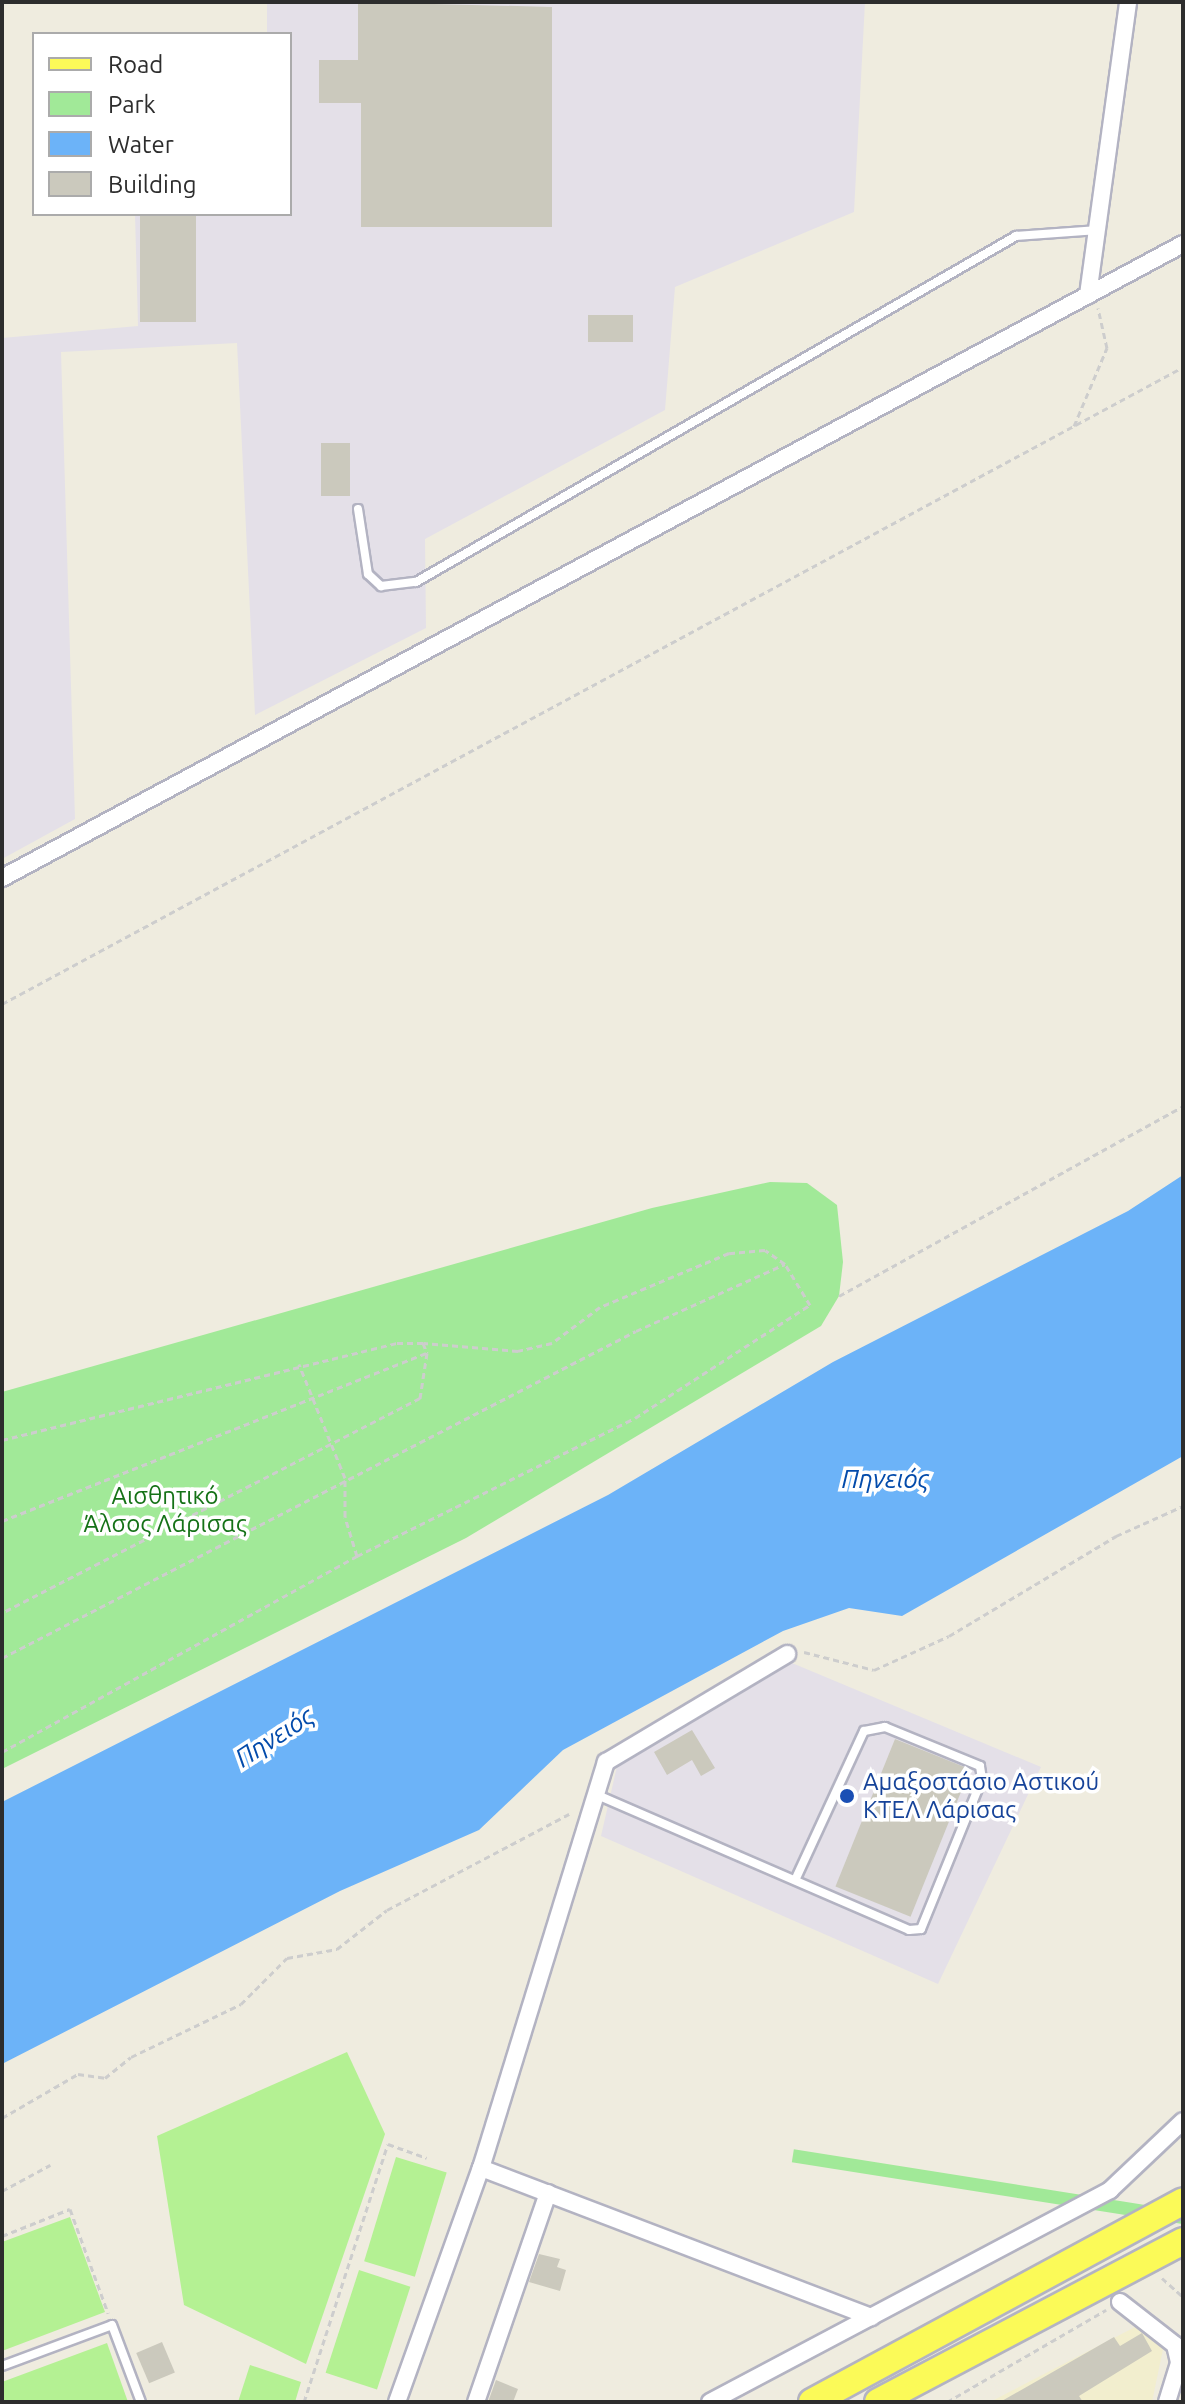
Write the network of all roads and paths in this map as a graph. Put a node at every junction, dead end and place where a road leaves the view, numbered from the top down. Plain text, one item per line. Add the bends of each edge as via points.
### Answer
1 (1128, 2) edge
2 (1098, 230) junction
3 (1183, 244) edge
4 (1088, 295) junction
5 (1183, 367) edge
6 (1074, 426) junction
7 (358, 509) dead end
8 (2, 878) edge
9 (2, 1004) edge
10 (1183, 1106) edge
11 (785, 1264) junction
12 (839, 1296) dead end
13 (423, 1343) junction
14 (427, 1353) junction
15 (299, 1364) junction
16 (314, 1403) junction
17 (2, 1440) edge
18 (330, 1443) junction
19 (345, 1478) junction
20 (1183, 1506) edge
21 (2, 1521) edge
22 (357, 1556) junction
23 (2, 1613) edge
24 (787, 1654) joint
25 (2, 1658) edge
26 (2, 1752) edge
27 (594, 1794) junction
28 (569, 1814) dead end
29 (795, 1880) junction
30 (2, 2118) edge
31 (1183, 2121) edge
32 (427, 2158) dead end
33 (50, 2165) dead end
34 (481, 2168) junction
35 (2, 2191) edge
36 (548, 2193) junction
37 (1183, 2201) edge
38 (2, 2236) edge
39 (1183, 2241) edge
40 (1152, 2268) dead end
41 (1183, 2297) edge
42 (1120, 2302) joint
43 (872, 2317) junction
44 (112, 2325) junction
45 (2, 2366) edge
46 (141, 2402) edge
47 (304, 2402) edge
48 (397, 2402) edge
49 (476, 2402) edge
50 (710, 2402) edge
51 (812, 2402) edge
52 (878, 2402) edge
53 (947, 2402) edge
54 (1167, 2402) edge

1 - 2 street
2 - 4 street
2 - 7 lane via 1016,236 416,582 381,586 368,574
3 - 4 street
4 - 6 path via 1102,312 1107,348
4 - 8 street
5 - 6 path
6 - 9 path
10 - 12 path
11 - 13 path via 765,1250 729,1253 600,1307 552,1343 518,1351
11 - 19 path
11 - 22 path via 810,1305 635,1418
13 - 14 path
13 - 15 path
14 - 16 path
14 - 18 path via 420,1398
15 - 16 path
15 - 17 path
16 - 18 path
16 - 21 path
18 - 19 path
18 - 23 path
19 - 22 path via 345,1517
19 - 25 path
20 - 24 path via 1116,1536 987,1615 874,1670
22 - 26 path
24 - 27 street via 610,1758
27 - 29 lane
27 - 34 street
28 - 30 path via 387,1910 337,1949 287,1958 241,2004 131,2057 105,2078 78,2074
29 - 29 lane via 899,1928 921,1929 982,1779 980,1766 885,1727 864,1731
31 - 43 street via 1110,2190
32 - 47 path via 388,2144
33 - 35 path
34 - 36 street
34 - 48 street
36 - 43 street
36 - 49 street
37 - 51 main road
38 - 44 path via 70,2209
39 - 52 main road
40 - 41 path
42 - 53 path
42 - 54 street via 1175,2345 1179,2363
43 - 50 street
44 - 45 lane
44 - 46 lane

